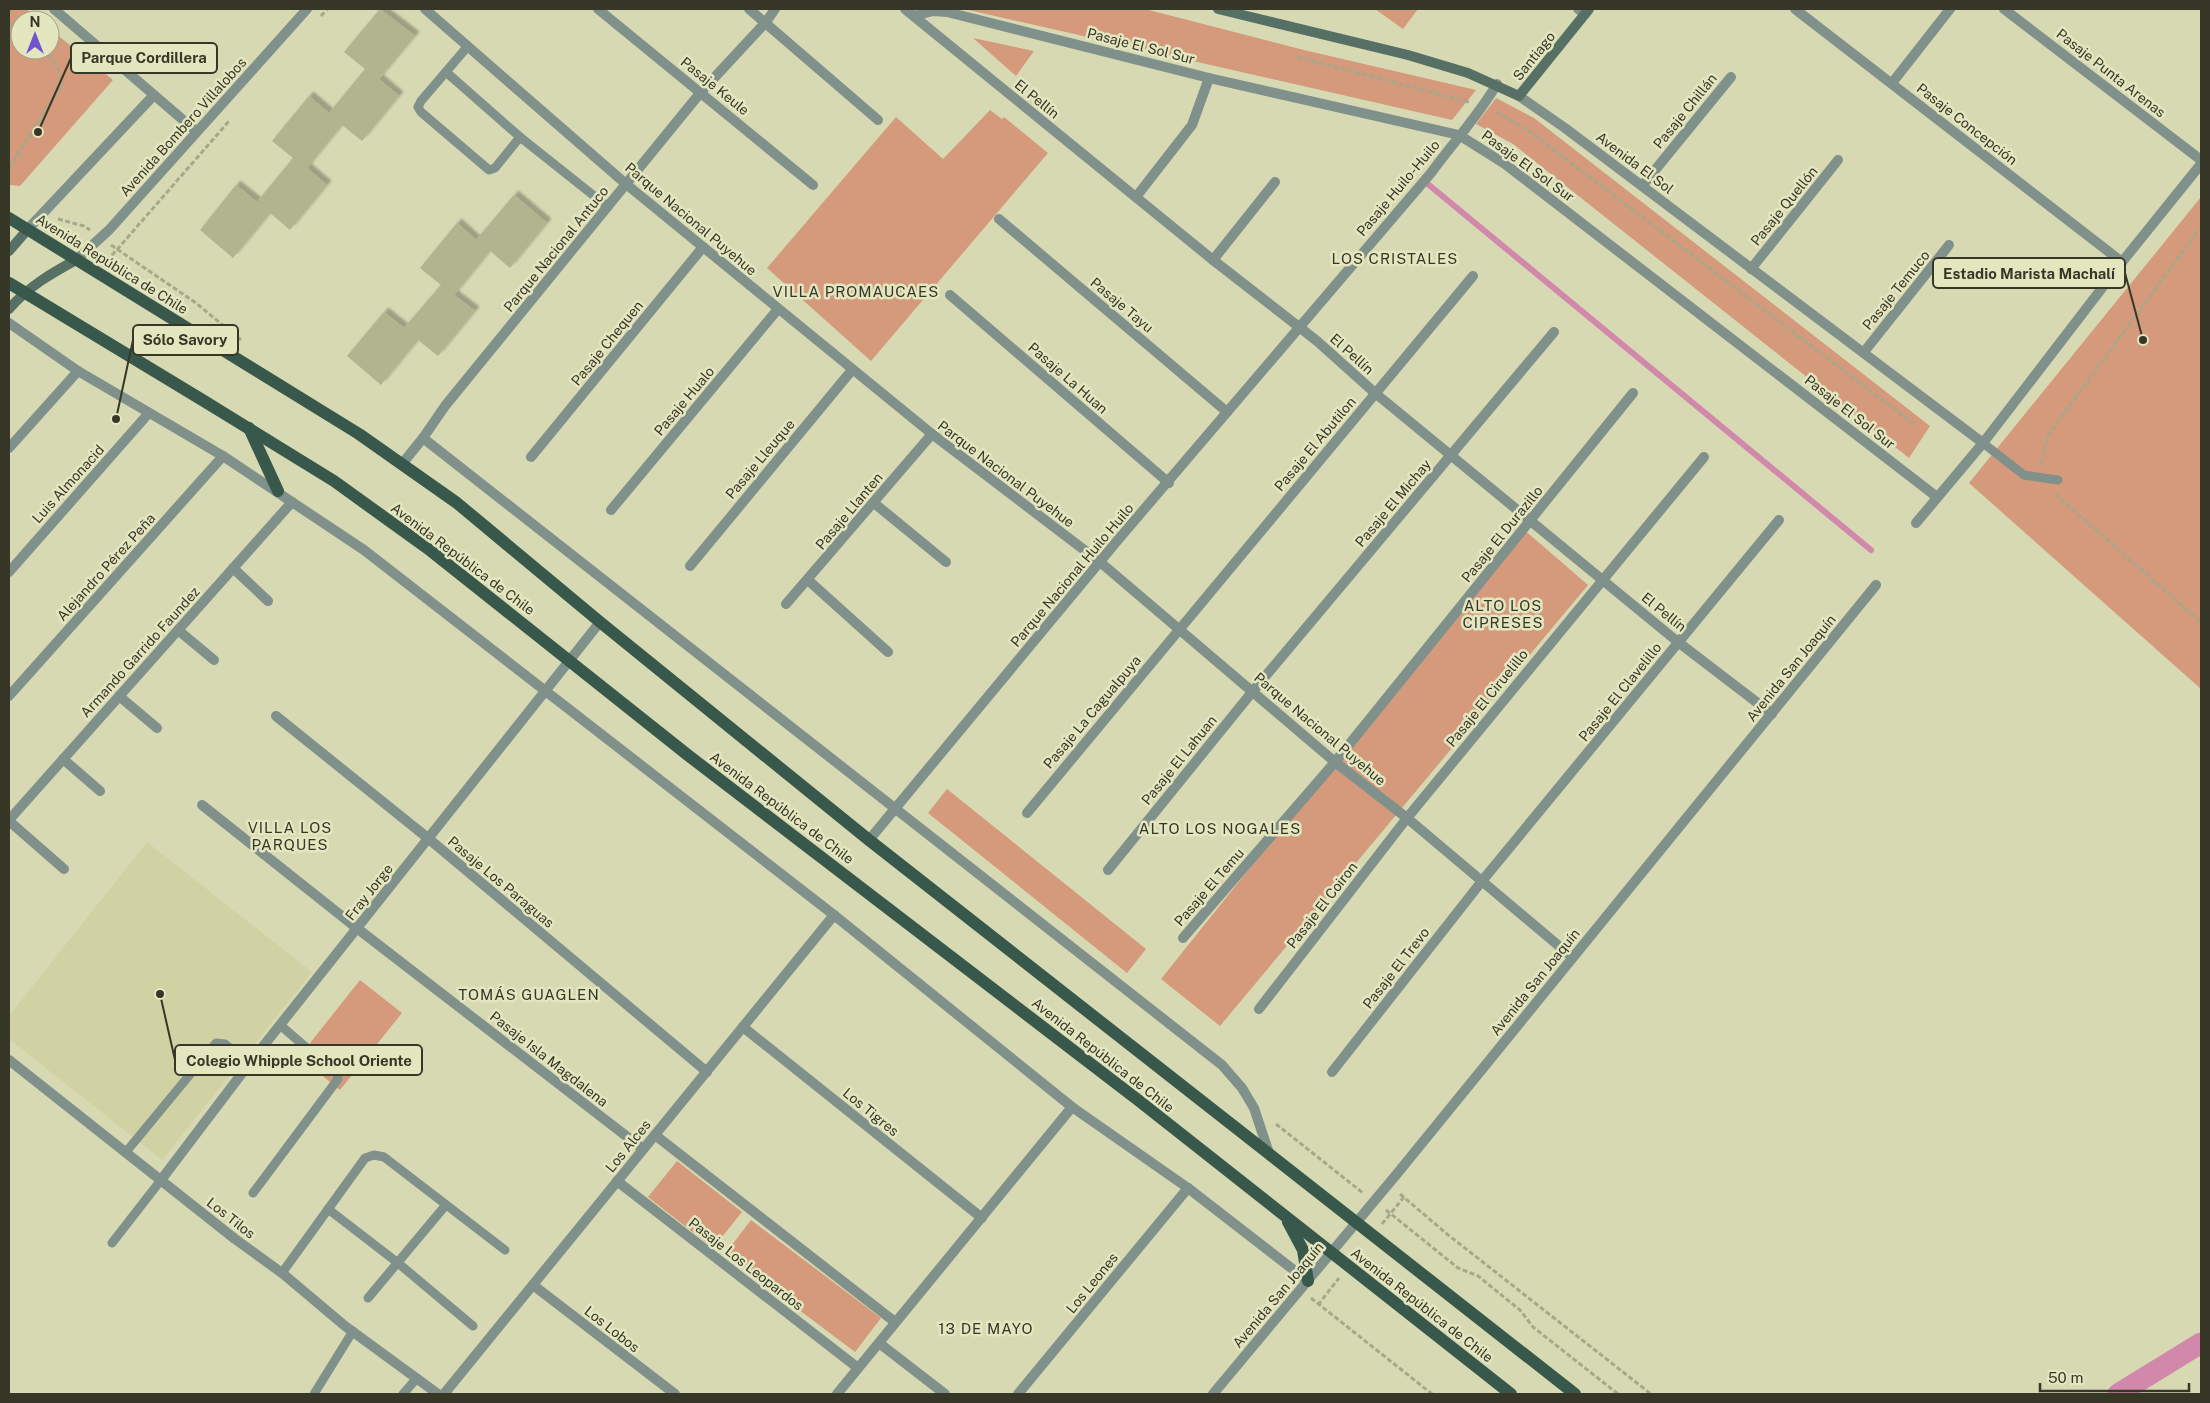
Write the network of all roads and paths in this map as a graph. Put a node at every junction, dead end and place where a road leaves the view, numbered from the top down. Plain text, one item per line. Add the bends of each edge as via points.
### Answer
1 (54, 9) edge
2 (307, 9) edge
3 (327, 9) edge
4 (425, 9) edge
5 (598, 9) edge
6 (749, 9) edge
7 (775, 9) edge
8 (905, 9) edge
9 (1218, 9) edge
10 (1795, 9) edge
11 (1950, 9) edge
12 (2004, 9) edge
13 (1584, 10) edge
14 (320, 16) dead end
15 (914, 16) junction
16 (766, 22) junction
17 (468, 46) junction
18 (1297, 57) dead end
19 (53, 60) edge
20 (446, 72) junction
21 (1730, 77) dead end
22 (1209, 78) junction
23 (1892, 83) junction
24 (1497, 84) junction
25 (701, 92) junction
26 (153, 96) junction
27 (1519, 96) junction
28 (1484, 105) junction
29 (235, 114) dead end
30 (878, 120) dead end
31 (196, 131) junction
32 (1459, 135) junction
33 (520, 137) junction
34 (1838, 160) dead end
35 (2201, 160) edge
36 (2201, 164) edge
37 (9, 168) edge
38 (1275, 182) dead end
39 (626, 184) junction
40 (813, 185) dead end
41 (1642, 186) junction
42 (1136, 197) junction
43 (608, 207) junction
44 (9, 218) edge
45 (999, 219) dead end
46 (2201, 227) edge
47 (28, 229) junction
48 (1949, 245) dead end
49 (703, 247) junction
50 (9, 251) edge
51 (76, 260) junction
52 (1213, 260) junction
53 (2122, 262) junction
54 (1751, 269) junction
55 (97, 273) junction
56 (1473, 276) dead end
57 (9, 283) edge
58 (23, 293) junction
59 (950, 295) dead end
60 (9, 309) edge
61 (778, 309) junction
62 (9, 323) edge
63 (1297, 328) junction
64 (1554, 332) dead end
65 (1864, 352) junction
66 (852, 370) junction
67 (78, 371) junction
68 (1633, 392) dead end
69 (1375, 393) junction
70 (1227, 412) junction
71 (148, 414) junction
72 (1914, 424) dead end
73 (249, 428) junction
74 (932, 434) junction
75 (423, 438) junction
76 (1983, 443) junction
77 (9, 448) edge
78 (223, 456) junction
79 (532, 456) dead end
80 (1451, 456) junction
81 (1704, 458) dead end
82 (402, 464) junction
83 (2042, 478) junction
84 (2058, 480) dead end
85 (1169, 482) junction
86 (278, 492) junction
87 (1937, 497) junction
88 (292, 502) junction
89 (874, 503) junction
90 (611, 510) dead end
91 (1530, 520) junction
92 (1779, 520) dead end
93 (1916, 523) dead end
94 (946, 562) dead end
95 (1100, 562) junction
96 (690, 566) dead end
97 (233, 568) junction
98 (9, 572) edge
99 (1602, 579) junction
100 (809, 580) junction
101 (1876, 585) dead end
102 (268, 601) dead end
103 (786, 604) dead end
104 (600, 622) junction
105 (2201, 622) edge
106 (178, 630) junction
107 (1179, 630) junction
108 (1678, 642) junction
109 (888, 652) dead end
110 (214, 660) dead end
111 (570, 661) junction
112 (547, 691) junction
113 (1253, 691) junction
114 (9, 696) edge
115 (119, 696) junction
116 (1772, 714) junction
117 (276, 716) dead end
118 (157, 728) dead end
119 (63, 759) junction
120 (1335, 762) junction
121 (100, 791) dead end
122 (202, 805) dead end
123 (896, 809) junction
124 (1027, 813) dead end
125 (10, 815) edge
126 (1407, 818) junction
127 (429, 839) junction
128 (869, 840) junction
129 (64, 869) dead end
130 (1108, 870) dead end
131 (1482, 881) junction
132 (834, 915) junction
133 (358, 929) junction
134 (1183, 938) dead end
135 (1572, 958) junction
136 (1259, 1009) dead end
137 (280, 1025) junction
138 (743, 1027) junction
139 (9, 1060) edge
140 (248, 1064) junction
141 (707, 1072) junction
142 (1332, 1072) dead end
143 (1072, 1106) junction
144 (655, 1135) junction
145 (643, 1149) junction
146 (126, 1152) junction
147 (1270, 1156) junction
148 (160, 1180) junction
149 (617, 1181) junction
150 (1388, 1184) junction
151 (1188, 1188) junction
152 (253, 1193) dead end
153 (1404, 1197) junction
154 (1374, 1201) junction
155 (445, 1206) junction
156 (328, 1210) junction
157 (1282, 1214) junction
158 (1390, 1214) junction
159 (982, 1218) junction
160 (1356, 1223) junction
161 (1373, 1236) junction
162 (112, 1243) dead end
163 (505, 1250) dead end
164 (1331, 1252) junction
165 (398, 1263) junction
166 (1349, 1266) junction
167 (282, 1273) junction
168 (533, 1285) junction
169 (1304, 1285) junction
170 (368, 1298) dead end
171 (1318, 1305) junction
172 (895, 1322) junction
173 (473, 1326) dead end
174 (353, 1331) junction
175 (879, 1343) junction
176 (858, 1368) junction
177 (417, 1378) junction
178 (314, 1394) edge
179 (404, 1394) edge
180 (438, 1394) edge
181 (444, 1394) edge
182 (675, 1394) edge
183 (837, 1394) edge
184 (945, 1394) edge
185 (1018, 1394) edge
186 (1213, 1394) edge
187 (1432, 1394) edge
188 (1511, 1394) edge
189 (1574, 1394) edge
190 (1618, 1394) edge
191 (1652, 1394) edge

1 - 26 street
2 - 31 street, Avenida Bombero Villalobos
3 - 14 path
4 - 17 street, Parque Nacional Puyehue
5 - 25 street, Pasaje Keule
6 - 16 street
7 - 16 street, Parque Nacional Antuco
8 - 15 street
9 - 24 street, Avenida El Sol via 1408,55
10 - 23 street, Pasaje Concepción
11 - 23 street
12 - 35 street, Pasaje Punta Arenas
13 - 27 street, Santiago
15 - 22 street, Pasaje El Sol Sur via 932,11 947,12
15 - 42 street, El Pellín
16 - 25 street, Parque Nacional Antuco
16 - 30 street
17 - 20 lane
17 - 39 street, Parque Nacional Puyehue
18 - 28 path
19 - 37 path via 63,83
20 - 33 lane
20 - 33 lane via 418,107 421,112 489,170 495,168
21 - 41 street, Pasaje Chillán
22 - 32 street, Pasaje El Sol Sur
22 - 42 street via 1192,125
23 - 53 street, Pasaje Concepción
24 - 27 street, Avenida El Sol
24 - 28 street, Pasaje Huilo-Huilo
25 - 39 street, Parque Nacional Antuco
25 - 40 street, Pasaje Keule
26 - 31 street
26 - 47 street
27 - 41 street, Avenida El Sol
28 - 32 street, Pasaje Huilo-Huilo
28 - 72 path via 1528,130
29 - 55 path
31 - 51 street, Avenida Bombero Villalobos via 109,230
32 - 63 street, Pasaje Huilo-Huilo via 1431,173
32 - 87 street, Pasaje El Sol Sur via 1506,164
33 - 43 lane
34 - 54 street, Pasaje Quellón
36 - 53 street
38 - 52 street
39 - 43 street, Parque Nacional Antuco
39 - 49 street, Parque Nacional Puyehue
41 - 54 street, Avenida El Sol
42 - 52 street, El Pellín
43 - 75 street, Parque Nacional Antuco via 445,406
44 - 47 main road, Avenida República de Chile
45 - 70 street, Pasaje Tayu
46 - 83 path via 2048,435 2041,463
47 - 50 street
47 - 51 main road, Avenida República de Chile
48 - 65 street, Pasaje Temuco
49 - 61 street, Parque Nacional Puyehue
49 - 79 street, Pasaje Chequen
51 - 55 main road, Avenida República de Chile
51 - 58 street
52 - 63 street, El Pellín
53 - 76 street
54 - 65 street, Avenida El Sol
55 - 82 main road, Avenida República de Chile via 359,434
56 - 69 street, Pasaje El Abutilon
57 - 58 main road, Avenida República de Chile
58 - 60 street
58 - 73 main road, Avenida República de Chile
59 - 85 street, Pasaje La Huan
61 - 66 street, Parque Nacional Puyehue
61 - 90 street, Pasaje Hualo
62 - 67 street
63 - 69 street, El Pellín via 1317,341
63 - 70 street, Parque Nacional Huilo Huilo
64 - 80 street, Pasaje El Michay
65 - 76 street, Avenida El Sol
66 - 74 street, Parque Nacional Puyehue
66 - 96 street, Pasaje Lleuque
67 - 71 street
67 - 77 street
68 - 91 street, Pasaje El Durazillo
69 - 80 street, El Pellín
69 - 107 street, Pasaje El Abutilon
70 - 85 street, Parque Nacional Huilo Huilo
71 - 78 street
71 - 98 street, Luis Almonacid
73 - 86 main road
73 - 111 main road, Avenida República de Chile via 334,481 431,550
74 - 89 street, Pasaje Llanten
74 - 95 street, Parque Nacional Puyehue
75 - 82 street, Parque Nacional Antuco
75 - 123 street
76 - 83 lane via 2024,475
76 - 87 street
78 - 86 street
78 - 114 street, Alejandro Pérez Peña
80 - 91 street, El Pellín
80 - 113 street, Pasaje El Michay
81 - 99 street, Pasaje El Ciruelillo
82 - 104 main road, Avenida República de Chile via 457,503
83 - 84 lane
83 - 105 path via 2046,485
85 - 95 street, Parque Nacional Huilo Huilo
86 - 88 street
87 - 93 street
88 - 97 street, Armando Garrido Faundez
88 - 112 street via 364,550
89 - 94 street
89 - 100 street, Pasaje Llanten
91 - 99 street, El Pellín
91 - 120 street, Pasaje El Durazillo
92 - 108 street, Pasaje El Clavelillo
95 - 107 street, Parque Nacional Puyehue
95 - 123 street, Parque Nacional Huilo Huilo
97 - 102 street
97 - 106 street, Armando Garrido Faundez
99 - 108 street, El Pellín
99 - 126 street, Pasaje El Ciruelillo
100 - 103 street, Pasaje Llanten
100 - 109 street
101 - 116 street, Avenida San Joaquín
104 - 111 street, Fray Jorge
104 - 128 main road, Avenida República de Chile
106 - 110 street
106 - 115 street, Armando Garrido Faundez
107 - 113 street, Parque Nacional Puyehue
107 - 124 street, Pasaje La Cagualpuya
108 - 116 street, El Pellín
108 - 131 street, Pasaje El Clavelillo
111 - 112 street, Fray Jorge
111 - 157 main road, Avenida República de Chile
112 - 127 street, Fray Jorge
112 - 132 street
113 - 120 street, Parque Nacional Puyehue
113 - 130 street, Pasaje El Lahuan
115 - 118 street
115 - 119 street, Armando Garrido Faundez
116 - 135 street, Avenida San Joaquín
117 - 127 street, Pasaje Los Paraguas
119 - 121 street
119 - 125 street, Armando Garrido Faundez
120 - 126 street, Parque Nacional Puyehue
120 - 134 street, Pasaje El Temu
122 - 133 street, Pasaje Isla Magdalena
123 - 128 street, Parque Nacional Huilo Huilo
123 - 147 street via 1222,1065 1254,1108
125 - 129 street
126 - 131 street, Parque Nacional Puyehue
126 - 136 street, Pasaje El Coiron
127 - 133 street, Fray Jorge
127 - 141 street, Pasaje Los Paraguas
128 - 147 main road, Avenida República de Chile
131 - 135 street, Parque Nacional Puyehue
131 - 142 street, Pasaje El Trevo
132 - 138 street, Los Alces
132 - 143 street
133 - 137 street, Fray Jorge
133 - 145 street, Pasaje Isla Magdalena
135 - 150 street, Avenida San Joaquín
137 - 140 street, Fray Jorge
137 - 152 lane via 337,1074 338,1079
138 - 141 street, Los Alces
138 - 159 street, Los Tigres
139 - 146 street, Los Tilos
140 - 146 lane via 225,1044 216,1043
140 - 148 street, Fray Jorge
141 - 144 street, Los Alces
143 - 151 street
143 - 159 street
144 - 145 street, Los Alces
144 - 172 street
145 - 149 street, Los Alces
146 - 148 street, Los Tilos
147 - 160 main road, Avenida República de Chile
148 - 162 lane
148 - 167 street, Los Tilos
149 - 168 street, Los Alces
149 - 176 street, Pasaje Los Leopardos
150 - 153 path
150 - 154 street, Avenida San Joaquín
151 - 169 street
151 - 185 street, Los Leones
153 - 158 path
153 - 191 path
154 - 158 path
154 - 160 street, Avenida San Joaquín
155 - 156 lane via 384,1157 374,1155 365,1158
155 - 163 lane
155 - 165 lane
156 - 165 lane
156 - 167 lane
157 - 164 main road, Avenida República de Chile
157 - 169 main road via 1303,1250
158 - 161 path
158 - 190 path via 1458,1268 1478,1276 1520,1310 1533,1327
159 - 172 street
160 - 161 main road, Avenida República de Chile
160 - 164 street, Avenida San Joaquín
161 - 189 main road, Avenida República de Chile
164 - 166 main road, Avenida República de Chile
164 - 169 street, Avenida San Joaquín
165 - 170 lane
165 - 173 lane
166 - 171 path
166 - 188 main road, Avenida República de Chile
167 - 174 street, Los Tilos
168 - 181 street, Los Alces
168 - 182 street, Los Lobos
169 - 171 path
169 - 186 street, Avenida San Joaquín
171 - 187 path
172 - 175 street
174 - 177 street, Los Tilos
174 - 178 lane
175 - 176 street
175 - 184 street
176 - 183 street
177 - 179 lane
177 - 180 street, Los Tilos

